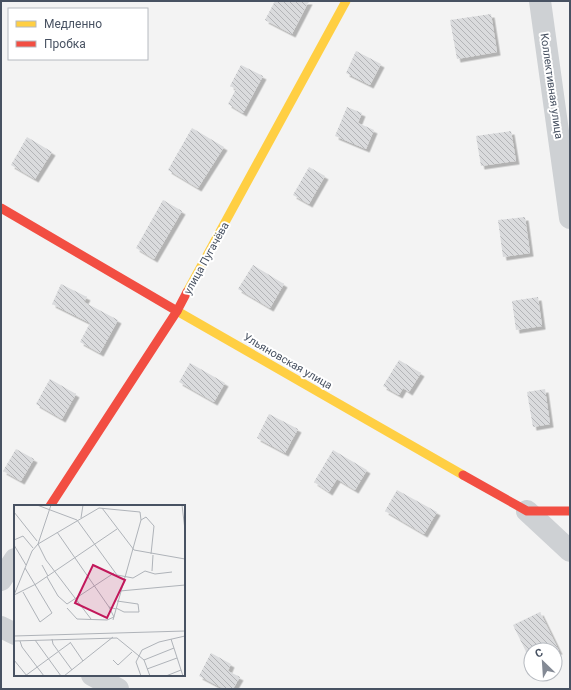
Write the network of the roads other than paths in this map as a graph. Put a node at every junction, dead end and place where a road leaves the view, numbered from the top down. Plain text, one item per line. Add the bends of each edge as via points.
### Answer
1 (346, 1) edge
2 (540, 1) edge
3 (569, 206) edge
4 (1, 208) edge
5 (177, 311) junction
6 (51, 505) edge
7 (527, 511) junction
8 (570, 511) edge
9 (570, 551) edge
10 (14, 560) edge
11 (1, 580) edge
12 (1, 627) edge
13 (14, 634) edge
14 (94, 676) edge
15 (118, 689) edge

1 - 5 street, улица Пугачёва
2 - 3 street, Коллективная улица
4 - 5 street, Ульяновская улица
5 - 6 street, улица Пугачёва
5 - 7 street, Ульяновская улица
7 - 8 street, Ульяновская улица
7 - 9 street
10 - 11 street
12 - 13 street
14 - 15 street

